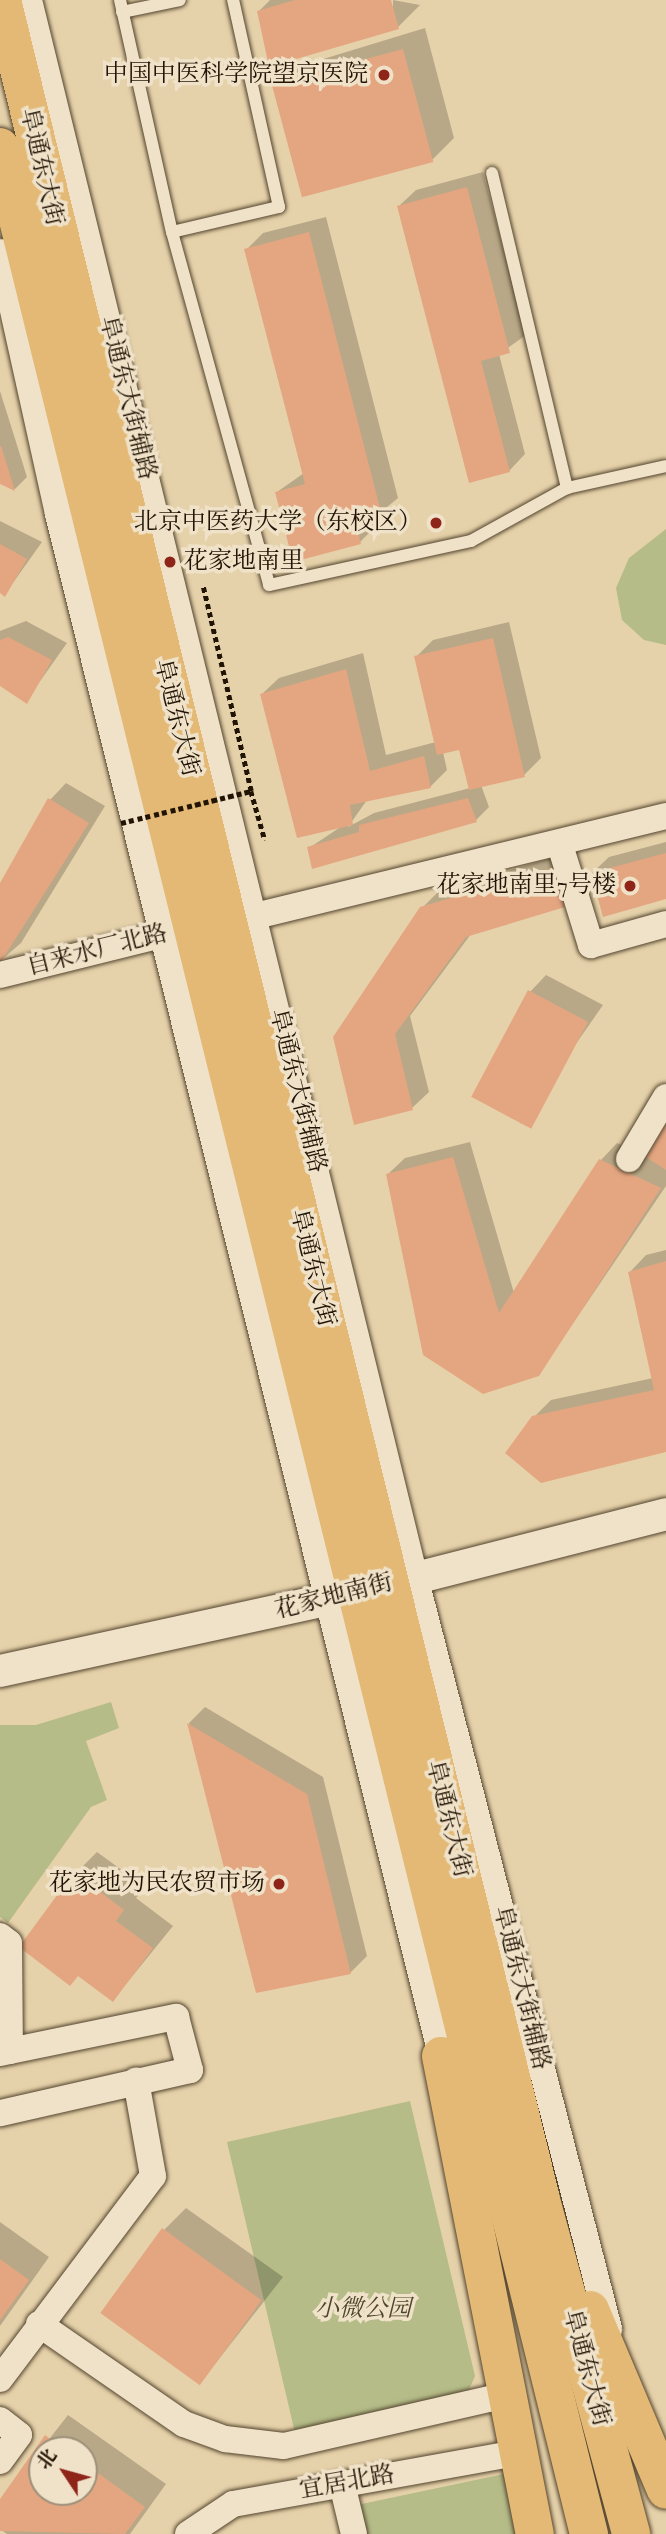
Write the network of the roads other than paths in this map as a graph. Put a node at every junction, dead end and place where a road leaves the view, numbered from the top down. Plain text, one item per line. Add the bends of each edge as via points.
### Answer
1 (2, 0) edge
2 (29, 0) edge
3 (180, 0) edge
4 (233, 0) edge
5 (121, 6) edge
6 (0, 147) edge
7 (492, 173) dead end
8 (172, 232) junction
9 (7, 238) edge
10 (666, 466) edge
11 (567, 488) junction
12 (666, 816) edge
13 (560, 845) junction
14 (666, 924) edge
15 (210, 925) junction
16 (0, 975) edge
17 (666, 1097) edge
18 (629, 1159) dead end
19 (666, 1514) edge
20 (373, 1589) junction
21 (0, 1671) edge
22 (0, 1936) edge
23 (447, 1975) junction
24 (5, 2052) edge
25 (441, 2055) junction
26 (136, 2081) junction
27 (0, 2113) edge
28 (540, 2196) junction
29 (39, 2324) junction
30 (0, 2379) edge
31 (623, 2385) junction
32 (506, 2395) junction
33 (0, 2420) edge
34 (516, 2454) junction
35 (0, 2461) edge
36 (663, 2469) edge
37 (342, 2484) junction
38 (192, 2532) edge
39 (354, 2534) edge
40 (535, 2534) edge
41 (589, 2534) edge
42 (631, 2534) edge

1 - 15 main road, 阜通东大街
2 - 15 street, 阜通东大街辅路
3 - 5 lane
4 - 8 lane via 279,207
5 - 8 lane
6 - 9 main road, 阜通东大街
7 - 11 lane
8 - 11 lane via 269,585 471,541
9 - 15 main road, 阜通东大街
10 - 11 lane
12 - 13 street, 自来水厂北路
13 - 14 street via 591,945
13 - 15 street, 自来水厂北路
15 - 16 street, 自来水厂北路
15 - 20 main road, 阜通东大街
15 - 20 street, 阜通东大街辅路
17 - 18 street
19 - 20 street, 花家地南街
20 - 21 street, 花家地南街
20 - 23 main road, 阜通东大街
20 - 25 street, 阜通东大街辅路
20 - 28 main road, 阜通东大街
20 - 31 street, 阜通东大街辅路
22 - 24 street via 9,1943
23 - 25 main road
23 - 41 main road, 阜通东大街
24 - 26 street via 176,2017 190,2070
25 - 32 main road
26 - 27 street
26 - 29 street via 153,2176
28 - 31 main road
28 - 42 main road, 阜通东大街
29 - 30 street
29 - 32 street via 184,2424 225,2439 284,2445
31 - 36 main road
32 - 34 main road
33 - 35 street via 19,2435
34 - 37 street, 宜居北路
34 - 40 main road
37 - 38 street, 宜居北路 via 233,2504
37 - 39 street

